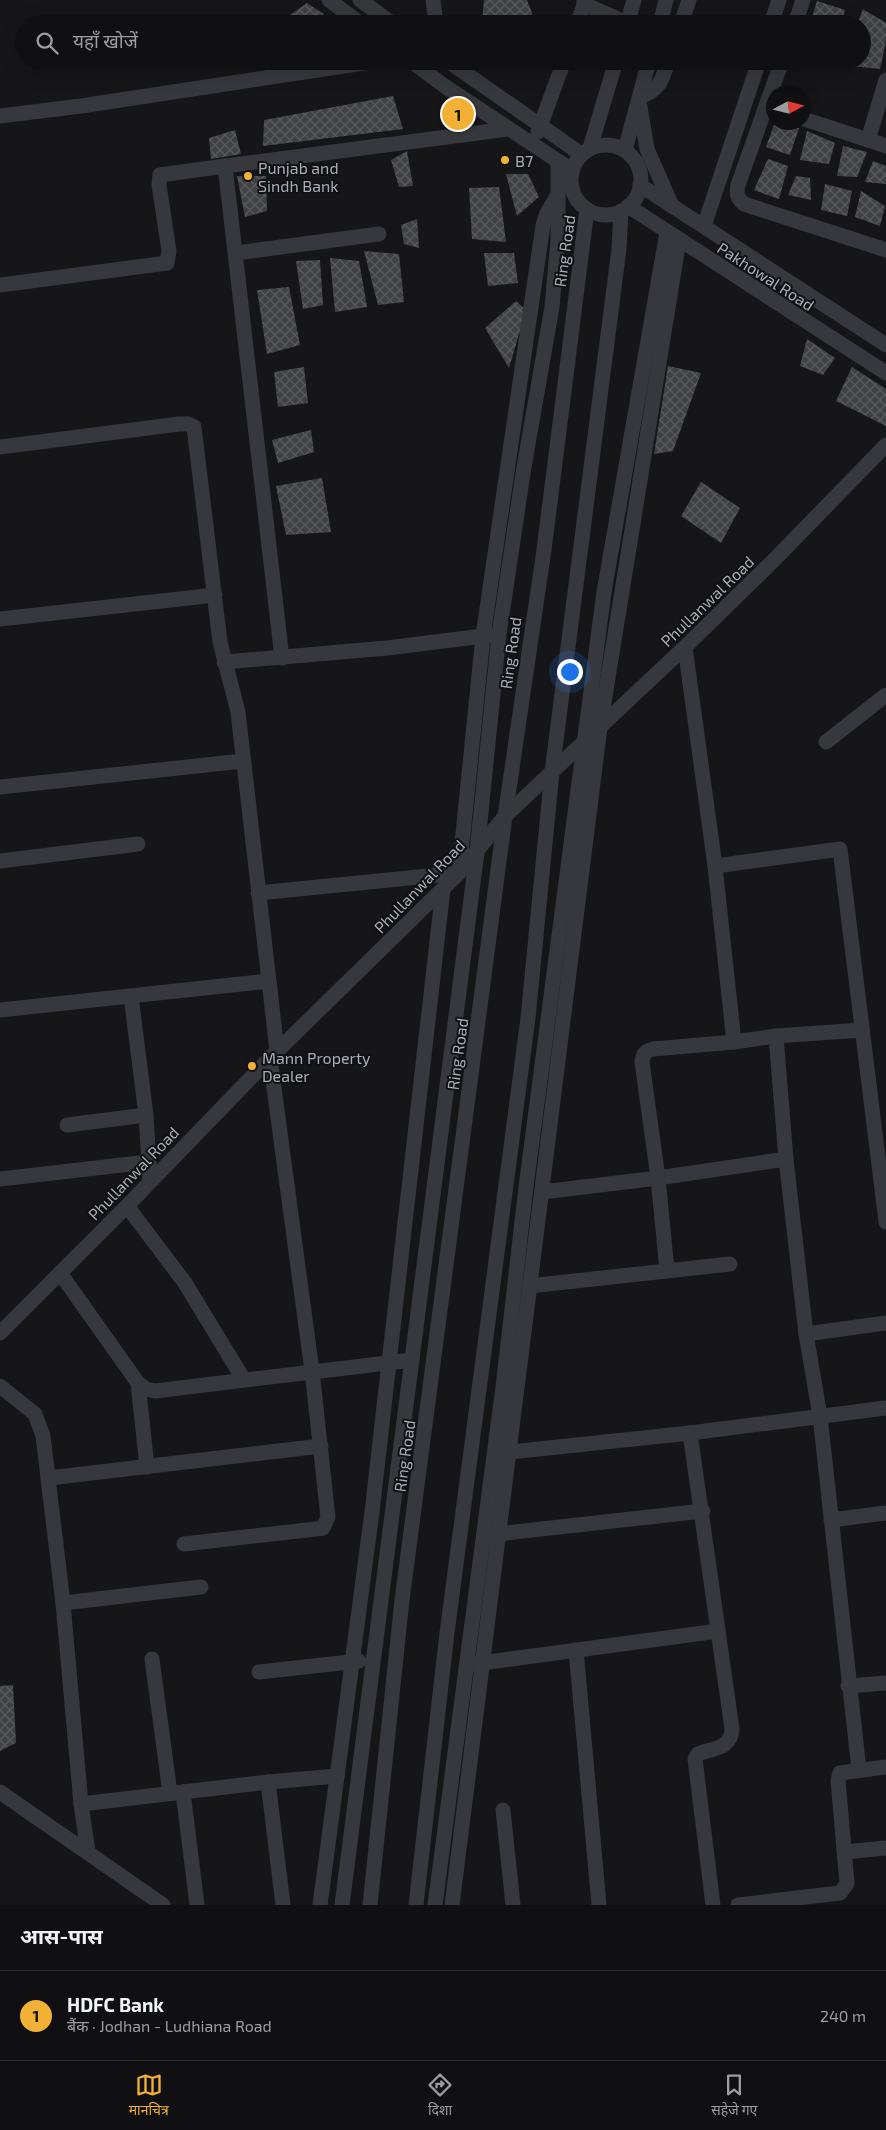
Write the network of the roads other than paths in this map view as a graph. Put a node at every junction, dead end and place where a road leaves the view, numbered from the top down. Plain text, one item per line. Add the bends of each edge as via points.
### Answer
1 (329, 0) edge
2 (360, 0) edge
3 (433, 0) edge
4 (634, 0) edge
5 (666, 0) edge
6 (689, 0) edge
7 (779, 0) edge
8 (804, 0) edge
9 (585, 1) edge
10 (350, 15) edge
11 (380, 15) edge
12 (435, 15) edge
13 (580, 15) edge
14 (611, 15) edge
15 (630, 15) edge
16 (662, 15) edge
17 (684, 15) edge
18 (774, 15) edge
19 (798, 15) edge
20 (317, 70) edge
21 (425, 70) edge
22 (461, 70) edge
23 (561, 70) edge
24 (613, 70) edge
25 (647, 70) edge
26 (665, 70) edge
27 (755, 70) edge
28 (780, 70) edge
29 (886, 80) edge
30 (776, 85) edge
31 (639, 99) junction
32 (0, 116) edge
33 (766, 118) edge
34 (811, 121) edge
35 (541, 124) junction
36 (508, 129) junction
37 (868, 140) junction
38 (534, 145) junction
39 (886, 146) edge
40 (625, 150) junction
41 (586, 151) junction
42 (558, 162) junction
43 (225, 166) junction
44 (572, 170) junction
45 (640, 185) junction
46 (558, 194) junction
47 (672, 206) junction
48 (625, 208) junction
49 (587, 209) junction
50 (704, 226) junction
51 (379, 234) dead end
52 (673, 236) junction
53 (558, 240) junction
54 (886, 250) edge
55 (236, 252) junction
56 (578, 274) junction
57 (0, 285) edge
58 (530, 321) junction
59 (548, 326) junction
60 (886, 345) edge
61 (886, 373) edge
62 (886, 445) edge
63 (0, 447) edge
64 (508, 464) junction
65 (524, 467) junction
66 (215, 595) junction
67 (0, 619) edge
68 (499, 634) junction
69 (483, 636) junction
70 (685, 648) junction
71 (282, 658) junction
72 (224, 662) junction
73 (886, 695) edge
74 (600, 727) junction
75 (584, 742) junction
76 (826, 742) dead end
77 (243, 761) junction
78 (552, 772) junction
79 (0, 786) edge
80 (505, 816) junction
81 (138, 844) dead end
82 (477, 852) junction
83 (0, 861) edge
84 (715, 866) junction
85 (460, 873) junction
86 (443, 889) junction
87 (258, 893) junction
88 (269, 981) junction
89 (131, 996) junction
90 (0, 1010) edge
91 (862, 1030) junction
92 (776, 1036) junction
93 (734, 1042) junction
94 (274, 1054) junction
95 (146, 1115) junction
96 (67, 1125) dead end
97 (786, 1159) junction
98 (148, 1162) junction
99 (658, 1178) junction
100 (0, 1179) edge
101 (150, 1181) junction
102 (542, 1192) junction
103 (127, 1206) junction
104 (886, 1222) edge
105 (730, 1264) dead end
106 (667, 1270) junction
107 (60, 1273) junction
108 (529, 1286) junction
109 (886, 1322) edge
110 (0, 1332) edge
111 (806, 1334) junction
112 (412, 1360) junction
113 (388, 1364) junction
114 (312, 1371) junction
115 (244, 1380) junction
116 (138, 1383) junction
117 (0, 1386) edge
118 (886, 1408) edge
119 (820, 1416) junction
120 (690, 1432) junction
121 (320, 1446) junction
122 (502, 1452) junction
123 (147, 1467) junction
124 (49, 1478) junction
125 (392, 1510) junction
126 (703, 1511) junction
127 (372, 1512) junction
128 (886, 1513) edge
129 (831, 1520) junction
130 (491, 1535) junction
131 (184, 1544) dead end
132 (200, 1587) dead end
133 (63, 1603) junction
134 (718, 1632) junction
135 (576, 1650) junction
136 (152, 1659) dead end
137 (373, 1659) junction
138 (351, 1662) junction
139 (482, 1662) junction
140 (466, 1665) junction
141 (259, 1672) dead end
142 (886, 1683) edge
143 (848, 1686) junction
144 (886, 1767) edge
145 (859, 1770) junction
146 (337, 1776) junction
147 (268, 1782) junction
148 (0, 1792) edge
149 (177, 1793) junction
150 (81, 1804) junction
151 (503, 1810) dead end
152 (886, 1848) edge
153 (88, 1852) junction
154 (845, 1852) junction
155 (836, 1899) edge
156 (163, 1905) edge
157 (197, 1905) edge
158 (282, 1905) edge
159 (320, 1905) edge
160 (342, 1905) edge
161 (370, 1905) edge
162 (416, 1905) edge
163 (435, 1905) edge
164 (452, 1905) edge
165 (513, 1905) edge
166 (599, 1905) edge
167 (713, 1905) edge
168 (738, 1905) edge

1 - 10 street
2 - 11 street
3 - 12 street
4 - 15 street
5 - 16 street
6 - 17 street
7 - 18 street
8 - 19 street
9 - 13 street
9 - 14 street
20 - 32 street
21 - 36 street
22 - 35 street
23 - 35 street
24 - 41 street
25 - 31 street
26 - 31 street via 659,85
27 - 50 street
28 - 30 street
29 - 37 street
31 - 40 street
31 - 47 street via 647,149
33 - 54 street via 738,185 738,199 744,204
34 - 37 street
35 - 38 street
35 - 41 street
36 - 38 street
36 - 43 street
37 - 39 street
38 - 42 street
40 - 41 street via 607,145
40 - 45 street via 640,172
41 - 44 street
42 - 44 street
42 - 46 street
43 - 55 street
43 - 57 street via 160,175 169,251 167,263
44 - 49 street via 574,194
45 - 47 street, Pakhowal Road
45 - 48 street via 636,197
46 - 53 street
46 - 58 street via 543,226
47 - 50 street, Pakhowal Road
48 - 49 street via 610,214 598,214
48 - 52 street, Pakhowal Road
48 - 78 street
49 - 56 street, Ring Road
50 - 60 street, Pakhowal Road
51 - 55 street
52 - 61 street, Pakhowal Road
52 - 74 street
52 - 75 street via 604,592
53 - 56 street
53 - 59 street
55 - 71 street
56 - 80 street, Ring Road via 544,550
58 - 59 street
58 - 64 street
59 - 65 street
62 - 70 street, Phullanwal Road
63 - 66 street via 179,424 194,428
64 - 65 street
64 - 69 street
65 - 68 street
66 - 67 street
66 - 72 street
68 - 69 street
68 - 82 street
69 - 71 street
69 - 85 street
70 - 74 street, Phullanwal Road
70 - 84 street
71 - 72 street
72 - 77 street via 238,712
73 - 76 street
74 - 75 street, Phullanwal Road
74 - 102 street
75 - 78 street, Phullanwal Road
75 - 122 street via 526,1186
77 - 79 street
77 - 87 street
78 - 80 street, Phullanwal Road
78 - 162 street via 528,1018 447,1633
80 - 82 street, Phullanwal Road
80 - 161 street, Ring Road via 402,1600
81 - 83 street
82 - 85 street, Phullanwal Road
82 - 112 street
84 - 91 street via 840,849
84 - 93 street
85 - 86 street, Phullanwal Road
85 - 87 street
86 - 94 street, Phullanwal Road
86 - 113 street
87 - 88 street
88 - 89 street
88 - 94 street
89 - 90 street
89 - 95 street
91 - 92 street
91 - 104 street
92 - 93 street
92 - 97 street
93 - 99 street via 653,1049 643,1055
94 - 101 street, Phullanwal Road
94 - 114 street
95 - 96 street
95 - 98 street
97 - 99 street
97 - 111 street
98 - 100 street
98 - 101 street
99 - 102 street
99 - 106 street
101 - 103 street, Phullanwal Road
102 - 108 street
103 - 107 street, Phullanwal Road
103 - 115 street via 185,1283
105 - 106 street
106 - 108 street
107 - 110 street, Phullanwal Road
107 - 116 street
108 - 122 street
109 - 111 street
111 - 119 street
112 - 113 street
112 - 125 street
113 - 114 street
113 - 127 street
114 - 115 street
114 - 121 street
115 - 116 street via 155,1391
116 - 123 street
117 - 124 street via 35,1414 43,1436
118 - 119 street
119 - 120 street
119 - 129 street
120 - 122 street
120 - 126 street
121 - 123 street
121 - 131 street via 328,1517 323,1528
122 - 130 street
123 - 124 street
124 - 133 street
125 - 127 street
125 - 137 street
126 - 130 street
126 - 134 street
127 - 138 street
128 - 129 street
129 - 143 street
130 - 139 street
130 - 140 street
132 - 133 street
133 - 150 street
134 - 135 street
134 - 167 street via 731,1736 724,1746 698,1754 695,1760
135 - 139 street
135 - 166 street
136 - 149 street
137 - 138 street
137 - 160 street
138 - 141 street
138 - 146 street
139 - 140 street
139 - 164 street
140 - 163 street
142 - 143 street
143 - 145 street
144 - 145 street
145 - 154 street via 840,1774 838,1780
146 - 147 street
146 - 159 street
147 - 149 street
147 - 158 street
148 - 153 street
149 - 150 street
149 - 157 street
150 - 153 street
151 - 165 street
152 - 154 street
153 - 156 street
154 - 155 street via 847,1884
155 - 168 street

